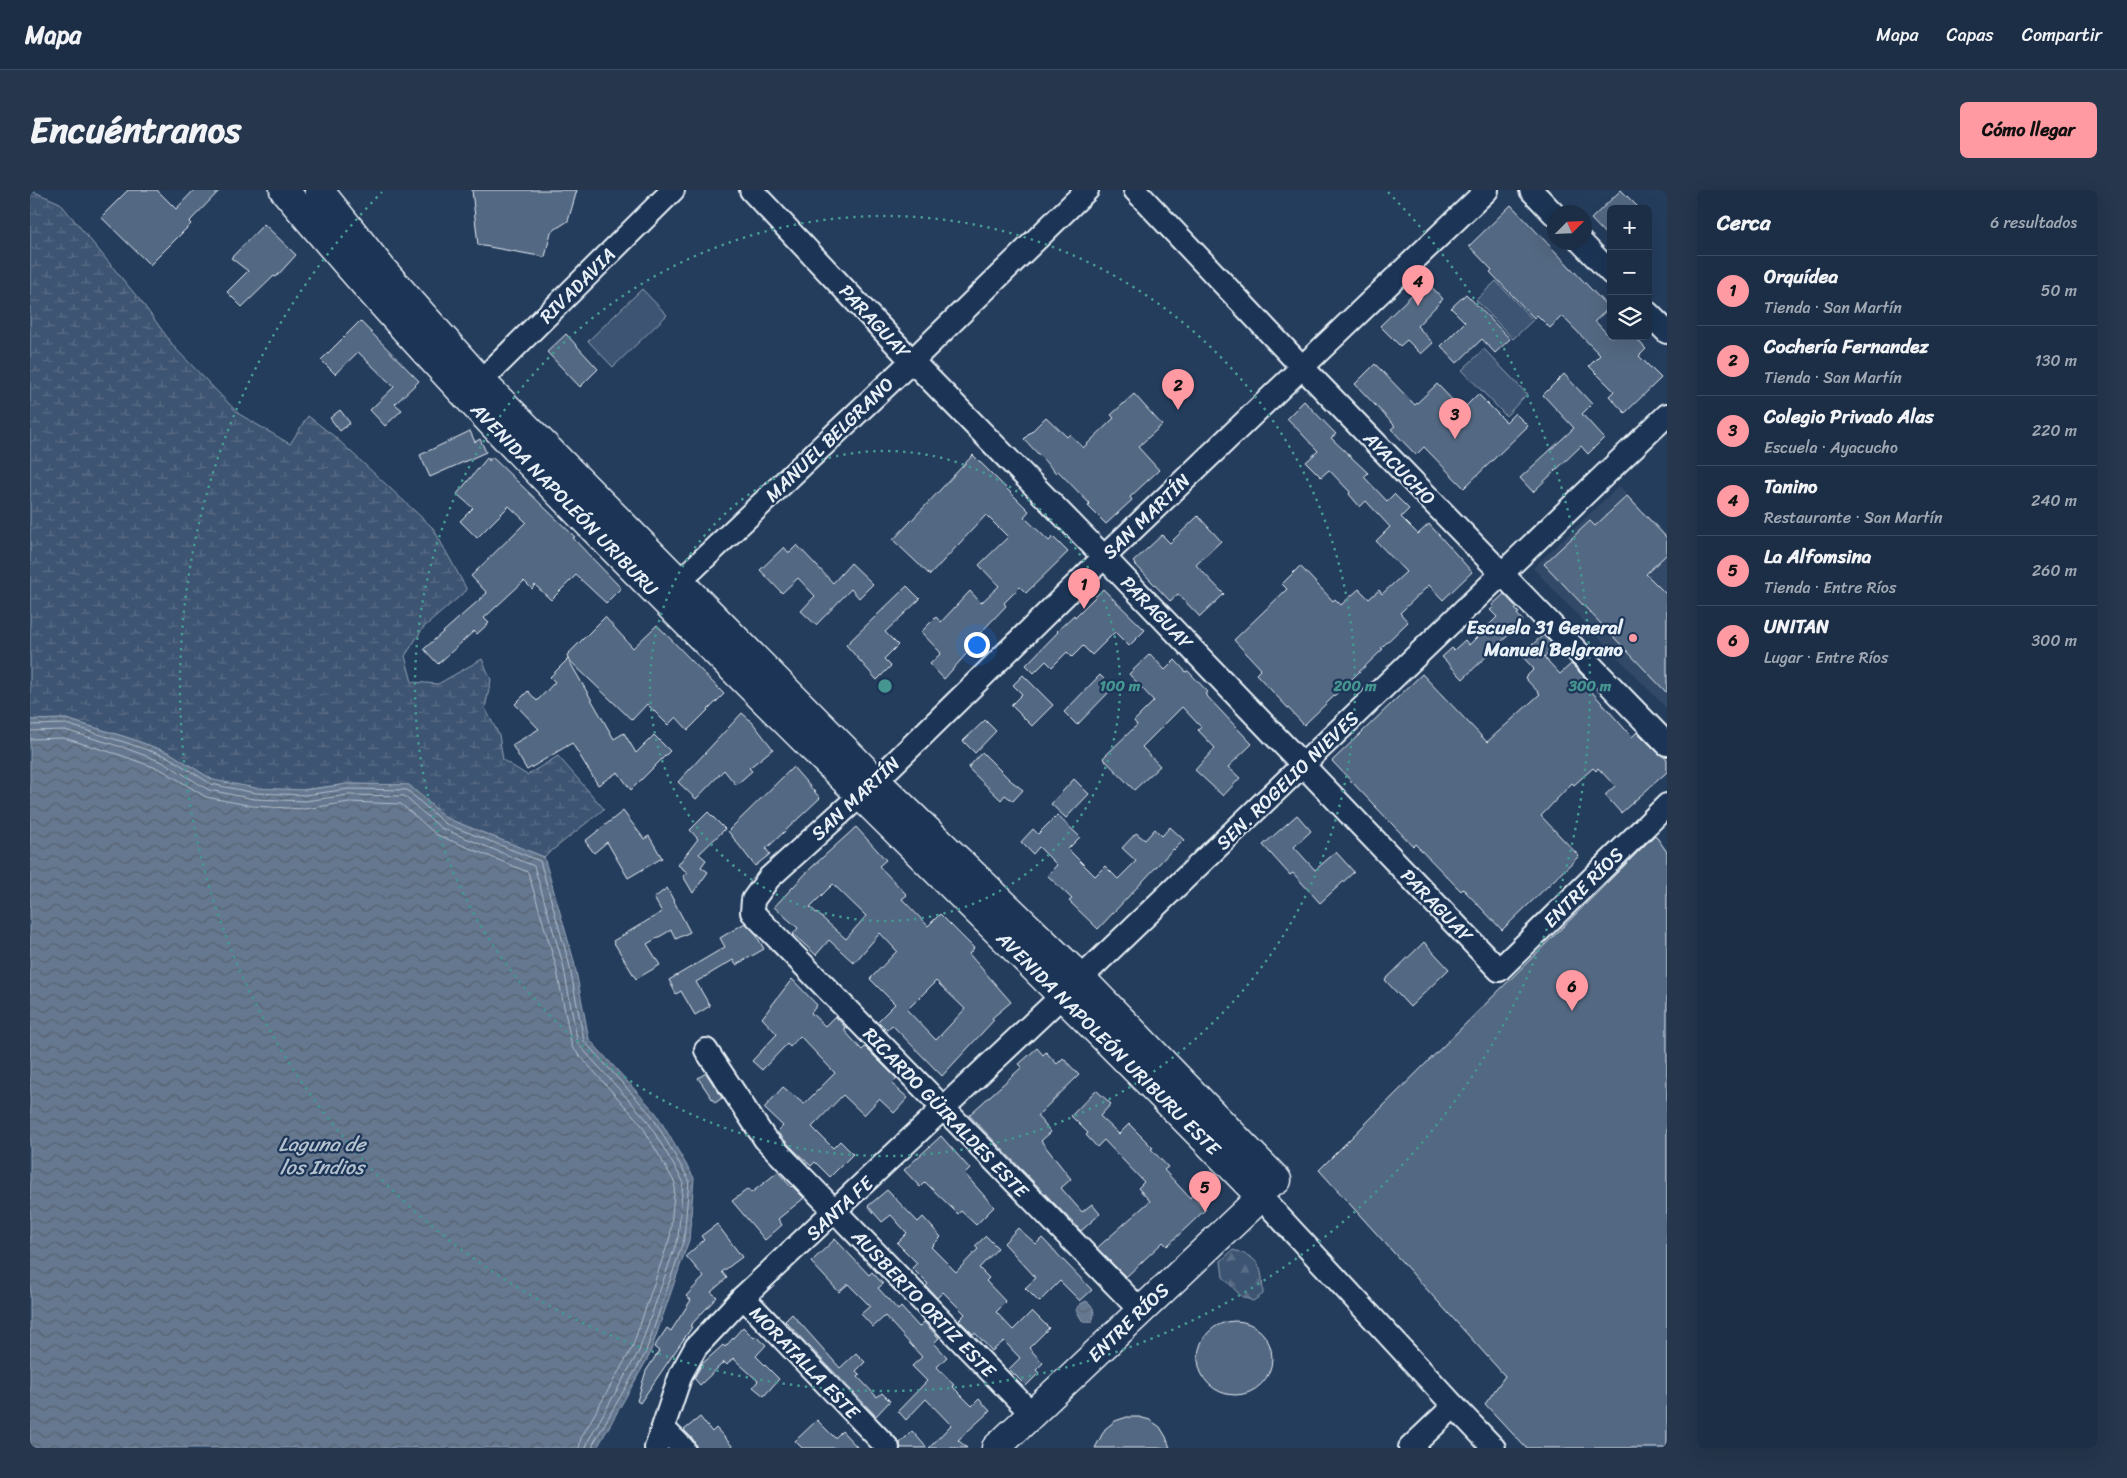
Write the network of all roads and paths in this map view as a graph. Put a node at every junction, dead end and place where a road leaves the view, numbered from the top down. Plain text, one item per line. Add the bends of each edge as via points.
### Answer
1 (284, 190) edge
2 (319, 190) edge
3 (673, 190) edge
4 (751, 190) edge
5 (1087, 190) edge
6 (1135, 190) edge
7 (1487, 190) edge
8 (1531, 190) edge
9 (1547, 207) edge
10 (1589, 250) edge
11 (1607, 269) edge
12 (1652, 317) edge
13 (1667, 332) edge
14 (912, 361) junction
15 (1302, 367) junction
16 (480, 381) junction
17 (1667, 415) edge
18 (1104, 557) junction
19 (1502, 573) junction
20 (678, 583) junction
21 (1667, 744) edge
22 (1303, 765) junction
23 (868, 788) junction
24 (1667, 805) edge
25 (752, 912) joint
26 (1500, 970) joint
27 (1072, 987) junction
28 (706, 1050) dead end
29 (943, 1109) junction
30 (1269, 1188) junction
31 (835, 1211) junction
32 (743, 1297) junction
33 (1140, 1310) junction
34 (1454, 1406) junction
35 (1032, 1414) junction
36 (660, 1438) edge
37 (682, 1448) edge
38 (888, 1448) edge
39 (996, 1448) edge
40 (1410, 1448) edge
41 (1494, 1448) edge

1 - 23 main road, AVENIDA NAPOLEÓN URIBURU via 447,377 652,589
2 - 16 main road, AVENIDA NAPOLEÓN URIBURU via 382,269
3 - 16 street, RIVADAVIA
4 - 14 street, PARAGUAY
5 - 14 street, MANUEL BELGRANO
6 - 15 street, AYACUCHO
7 - 15 street, SAN MARTÍN
8 - 9 street
10 - 11 street
12 - 13 street
14 - 18 street, PARAGUAY
14 - 20 street, MANUEL BELGRANO
15 - 18 street, SAN MARTÍN
15 - 19 street, AYACUCHO
16 - 20 main road, AVENIDA NAPOLEÓN URIBURU
17 - 19 street, SEN. ROGELIO NIEVES
18 - 22 street, PARAGUAY
18 - 23 street, SAN MARTÍN
19 - 21 street, AYACUCHO
19 - 22 street, SEN. ROGELIO NIEVES
20 - 23 main road, AVENIDA NAPOLEÓN URIBURU
22 - 26 street, PARAGUAY
22 - 27 street, SEN. ROGELIO NIEVES
23 - 25 street, SAN MARTÍN via 769,878 753,900
23 - 27 main road, AVENIDA NAPOLEÓN URIBURU ESTE
24 - 26 street, ENTRE RÍOS
25 - 29 street, RICARDO GÜIRALDES ESTE
27 - 29 street, SANTA FE
27 - 30 main road, AVENIDA NAPOLEÓN URIBURU ESTE
28 - 31 street, AUSBERTO ORTIZ ESTE via 766,1139
29 - 31 street, SANTA FE
29 - 33 street, RICARDO GÜIRALDES ESTE
30 - 33 main road, ENTRE RÍOS
30 - 34 street, AVENIDA NAPOLEÓN URIBURU ESTE
31 - 32 street, SANTA FE
31 - 35 street, AUSBERTO ORTIZ ESTE
32 - 36 street, SANTA FE via 696,1347 681,1374
32 - 38 street, MORATALLA ESTE
33 - 35 main road, ENTRE RÍOS
34 - 40 street
34 - 41 street, AVENIDA NAPOLEÓN URIBURU ESTE
35 - 39 main road, ENTRE RÍOS
36 - 37 street

